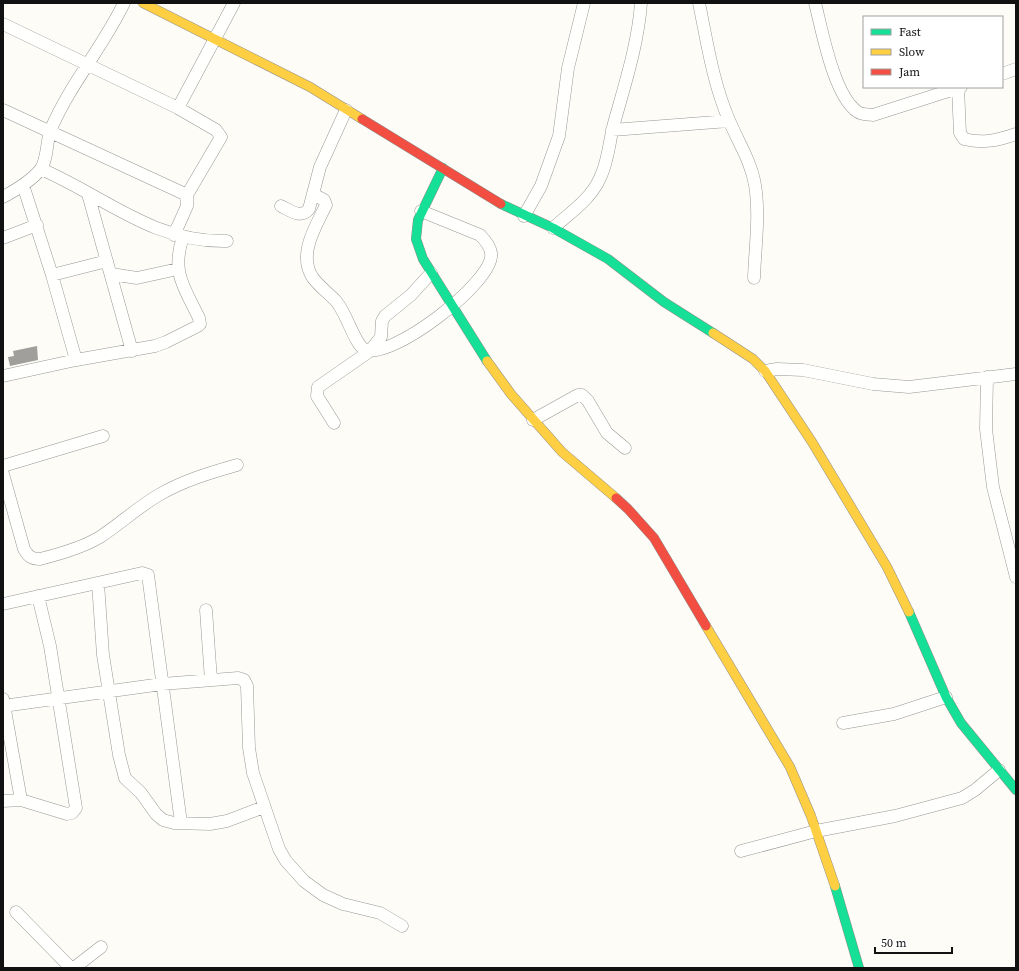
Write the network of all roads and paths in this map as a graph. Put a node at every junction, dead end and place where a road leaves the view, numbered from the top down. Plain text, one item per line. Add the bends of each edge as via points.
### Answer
1 (124, 3) edge
2 (143, 3) edge
3 (234, 3) edge
4 (584, 3) edge
5 (641, 3) edge
6 (699, 3) edge
7 (815, 3) edge
8 (3, 24) edge
9 (214, 40) junction
10 (89, 65) junction
11 (1016, 69) edge
12 (1003, 74) edge
13 (959, 88) edge
14 (178, 108) junction
15 (3, 110) edge
16 (346, 110) junction
17 (729, 120) junction
18 (612, 130) junction
19 (50, 132) junction
20 (1016, 134) edge
21 (443, 168) junction
22 (41, 169) junction
23 (23, 185) junction
24 (88, 194) junction
25 (313, 194) junction
26 (187, 195) junction
27 (4, 196) edge
28 (281, 206) dead end
29 (421, 211) junction
30 (524, 216) junction
31 (37, 225) junction
32 (553, 228) junction
33 (179, 236) junction
34 (3, 238) edge
35 (227, 241) dead end
36 (107, 260) junction
37 (178, 269) junction
38 (431, 273) junction
39 (111, 274) junction
40 (52, 275) junction
41 (754, 278) dead end
42 (451, 306) junction
43 (132, 351) junction
44 (370, 351) junction
45 (76, 360) junction
46 (765, 371) junction
47 (1016, 374) edge
48 (3, 376) edge
49 (987, 377) junction
50 (533, 420) junction
51 (334, 423) dead end
52 (103, 436) dead end
53 (625, 448) dead end
54 (237, 465) dead end
55 (3, 466) edge
56 (3, 474) edge
57 (1016, 577) edge
58 (98, 583) junction
59 (38, 596) junction
60 (3, 604) edge
61 (206, 610) dead end
62 (211, 680) junction
63 (162, 684) junction
64 (110, 691) junction
65 (946, 696) junction
66 (57, 699) junction
67 (3, 704) edge
68 (843, 723) dead end
69 (999, 770) junction
70 (1016, 790) edge
71 (21, 800) junction
72 (3, 801) edge
73 (264, 807) junction
74 (181, 823) junction
75 (816, 831) junction
76 (741, 851) dead end
77 (16, 912) dead end
78 (402, 926) dead end
79 (101, 947) dead end
80 (71, 968) edge
81 (74, 968) edge
82 (859, 968) edge

1 - 10 street via 113,27
2 - 9 street
3 - 9 street
4 - 30 street via 568,68 559,136 541,186
5 - 18 street
6 - 17 street via 716,84
7 - 13 street via 837,81 848,103 859,113 873,114
8 - 10 street
9 - 14 street
9 - 16 street via 310,87
10 - 14 street
10 - 19 street via 78,79
11 - 12 street
13 - 20 street via 960,133 964,139 988,142
14 - 26 street via 216,130 221,137
15 - 19 street
16 - 21 street
16 - 25 street via 320,167
17 - 18 street
17 - 41 street via 749,159 755,184 757,211
18 - 32 street via 600,178 585,200
19 - 22 street
19 - 26 street
21 - 29 street
21 - 30 street
22 - 23 street
22 - 24 street
23 - 27 street
23 - 31 street
24 - 33 street via 121,213
24 - 36 street
25 - 28 street via 305,213 297,214
25 - 44 street via 326,204 311,237 308,256 310,273 340,305 358,343
26 - 33 street via 187,206
29 - 38 street via 416,239
29 - 42 street via 480,235 492,253 490,264 484,274
30 - 32 street
31 - 34 street
31 - 40 street
32 - 46 street via 608,259 664,302 753,359
33 - 35 street via 207,242
33 - 37 street
36 - 39 street
36 - 40 street
37 - 39 street via 137,278
37 - 43 street via 200,324 166,342
38 - 42 street
38 - 44 street via 411,295 385,316 380,337
39 - 43 street
40 - 45 street
42 - 44 street via 401,341
42 - 50 street via 479,350
43 - 45 street
44 - 51 street via 318,387 317,396
45 - 48 street
46 - 49 street via 777,368 803,370 873,384 909,387
46 - 65 street via 832,474 887,567
47 - 49 street
49 - 57 street via 986,429 993,487
50 - 53 street via 582,395 607,433
50 - 75 street via 562,452 628,510 654,538 790,767
52 - 55 street
54 - 56 street via 177,485 99,537 82,546 40,559 33,559 24,549
58 - 59 street
58 - 63 street via 148,575
58 - 64 street via 100,631
59 - 60 street
59 - 66 street via 50,646
61 - 62 street
62 - 63 street
62 - 73 street via 238,678 244,680 247,686 252,773
63 - 64 street
63 - 74 street
64 - 66 street
64 - 74 street via 119,755 125,778 163,820
65 - 68 street via 894,714
65 - 69 street via 961,723
66 - 67 street
66 - 71 street via 75,811 67,814
67 - 71 street
69 - 70 street
69 - 75 street via 962,798 895,816
71 - 72 street
73 - 74 street via 227,821 210,824
73 - 78 street via 282,855 304,881 323,895 343,904 380,913
75 - 76 street
75 - 82 street
77 - 80 street
79 - 81 street

